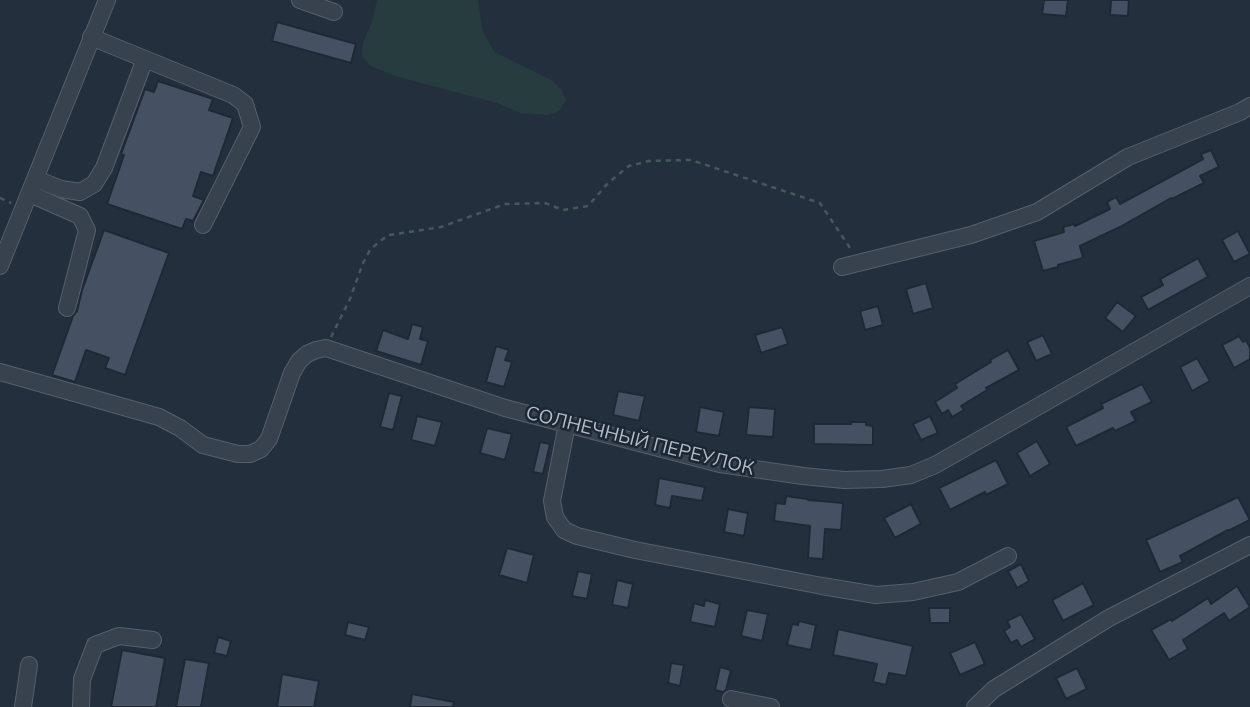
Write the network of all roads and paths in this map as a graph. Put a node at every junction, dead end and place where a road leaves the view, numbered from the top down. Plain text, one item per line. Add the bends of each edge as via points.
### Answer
1 (107, 0) edge
2 (300, 0) edge
3 (334, 12) dead end
4 (91, 37) junction
5 (145, 59) junction
6 (1250, 106) edge
7 (33, 186) junction
8 (203, 225) dead end
9 (859, 263) junction
10 (0, 266) edge
11 (842, 267) dead end
12 (1250, 286) edge
13 (67, 308) dead end
14 (326, 348) junction
15 (0, 372) edge
16 (567, 424) junction
17 (1250, 545) edge
18 (1008, 556) dead end
19 (153, 640) dead end
20 (29, 665) dead end
21 (731, 699) dead end
22 (23, 707) edge
23 (81, 707) edge
24 (771, 707) edge
25 (975, 707) edge

1 - 4 street
2 - 3 street
4 - 5 street
4 - 7 street
5 - 7 street via 94,184 80,192
5 - 8 street via 245,104 252,127
6 - 9 street via 1128,157 1037,212 971,235
7 - 10 street
7 - 13 street via 80,216 87,230
9 - 11 street
9 - 14 path via 820,203 691,160 649,161 629,166 588,206 563,210 545,203 505,204 441,227 389,235 370,250
12 - 16 street, СОЛНЕЧНЫЙ ПЕРЕУЛОК via 935,465 911,474 882,479 803,477 720,464
14 - 15 street via 299,361 269,439 250,454 203,445 159,417
14 - 16 street, СОЛНЕЧНЫЙ ПЕРЕУЛОК
16 - 18 street via 552,500 555,517 564,530 576,536 876,595 958,582
17 - 25 street via 1109,618 994,689
19 - 23 street via 119,636 95,645 82,680
20 - 22 street
21 - 24 street

